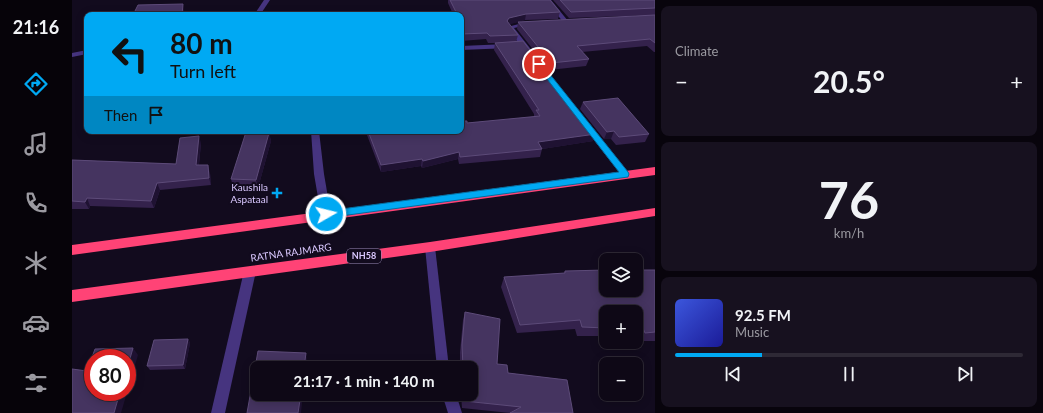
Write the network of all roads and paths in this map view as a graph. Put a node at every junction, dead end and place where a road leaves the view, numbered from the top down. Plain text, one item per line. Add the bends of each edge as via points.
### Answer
1 (267, 0) edge
2 (548, 0) edge
3 (259, 12) edge
4 (566, 22) edge
5 (538, 23) edge
6 (524, 45) junction
7 (464, 48) edge
8 (84, 53) edge
9 (72, 55) edge
10 (533, 56) edge
11 (582, 120) edge
12 (315, 134) edge
13 (655, 171) edge
14 (625, 174) junction
15 (655, 212) edge
16 (326, 214) junction
17 (430, 247) junction
18 (72, 250) edge
19 (250, 271) junction
20 (72, 296) edge
21 (442, 361) edge
22 (451, 401) edge
23 (218, 413) edge
24 (455, 413) edge

1 - 3 street
2 - 4 street
5 - 6 street via 510,27
6 - 7 street
6 - 10 street
8 - 9 street
11 - 14 street
12 - 16 street
13 - 14 highway
14 - 16 highway
15 - 17 highway, RATNA RAJMARG / NH58
16 - 18 highway
17 - 19 highway, RATNA RAJMARG / NH58
17 - 21 street
19 - 20 highway, RATNA RAJMARG / NH58
19 - 23 street
22 - 24 street

